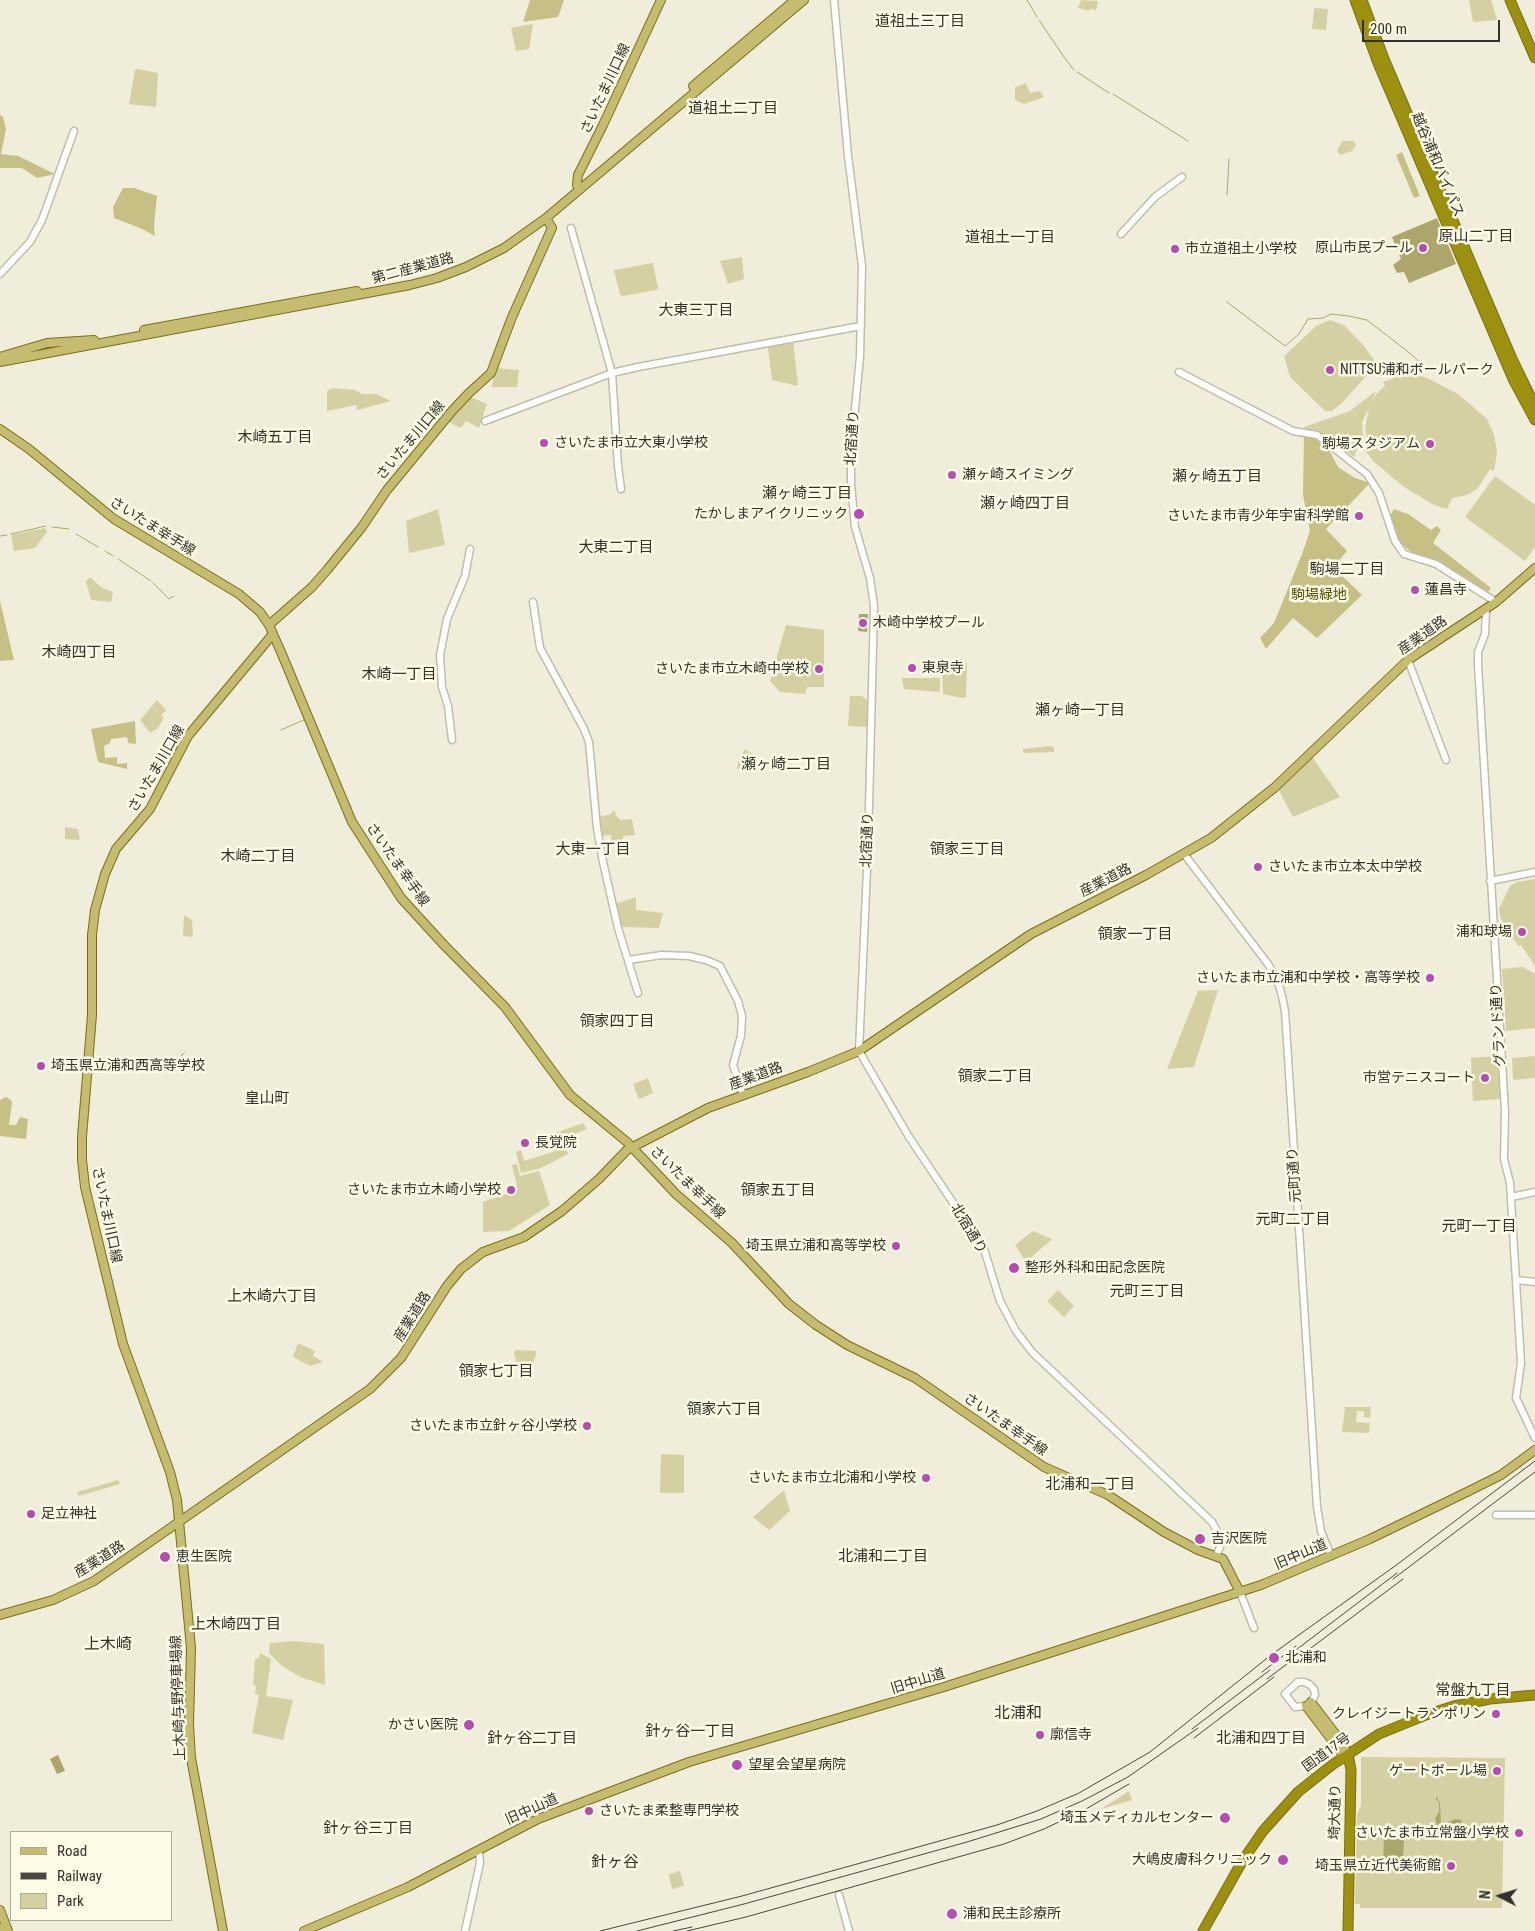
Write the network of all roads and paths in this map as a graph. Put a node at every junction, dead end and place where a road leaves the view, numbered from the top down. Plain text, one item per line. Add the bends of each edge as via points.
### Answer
1 (661, 0) edge
2 (795, 0) edge
3 (804, 0) edge
4 (834, 0) edge
5 (1355, 0) edge
6 (1362, 0) edge
7 (1510, 0) edge
8 (1535, 58) edge
9 (74, 131) dead end
10 (1182, 177) dead end
11 (578, 187) junction
12 (546, 218) junction
13 (571, 228) dead end
14 (1121, 234) dead end
15 (0, 274) edge
16 (861, 326) junction
17 (0, 357) edge
18 (0, 362) edge
19 (1179, 372) dead end
20 (612, 374) junction
21 (1535, 406) edge
22 (1535, 420) edge
23 (484, 422) dead end
24 (0, 429) edge
25 (621, 489) dead end
26 (470, 549) dead end
27 (1535, 568) edge
28 (533, 602) dead end
29 (1496, 602) junction
30 (1486, 610) junction
31 (269, 625) junction
32 (273, 634) junction
33 (1408, 660) junction
34 (452, 740) dead end
35 (1446, 760) dead end
36 (1184, 854) junction
37 (1535, 872) edge
38 (1490, 881) junction
39 (628, 960) junction
40 (638, 993) dead end
41 (859, 1051) junction
42 (743, 1095) junction
43 (632, 1147) junction
44 (1535, 1192) edge
45 (1511, 1197) junction
46 (1516, 1280) junction
47 (1535, 1282) edge
48 (1535, 1438) edge
49 (1535, 1450) edge
50 (1496, 1515) dead end
51 (1535, 1515) edge
52 (180, 1522) junction
53 (1216, 1556) junction
54 (1331, 1556) junction
55 (1240, 1592) junction
56 (0, 1615) edge
57 (1254, 1628) dead end
58 (1535, 1695) edge
59 (1308, 1704) junction
60 (1348, 1754) junction
61 (479, 1850) junction
62 (839, 1895) dead end
63 (0, 1910) edge
64 (8, 1931) edge
65 (223, 1931) edge
66 (304, 1931) edge
67 (465, 1931) edge
68 (848, 1931) edge
69 (1203, 1931) edge
70 (1348, 1931) edge

1 - 11 main road, さいたま川口線 via 578,175
2 - 11 main road, 第二産業道路
3 - 11 main road, 第二産業道路
4 - 16 street, 北宿通り via 848,156 862,257
5 - 22 highway, 越谷浦和バイパス via 1378,63 1514,381
6 - 21 highway, 越谷浦和バイパス via 1512,360
7 - 8 highway
9 - 15 street via 41,223 30,242
10 - 14 street via 1155,197
11 - 12 main road, 第二産業道路
11 - 17 main road, 第二産業道路 via 505,241 436,274 96,340 47,343
12 - 18 main road, 第二産業道路 via 487,257 424,282
12 - 31 main road, さいたま川口線 via 552,228 491,373 452,411 327,570
13 - 20 street
16 - 20 street
16 - 41 street, 北宿通り via 851,484 855,527 870,578 874,606
19 - 29 street via 1291,430 1314,433 1326,441 1359,466 1373,482 1404,554 1436,564
20 - 23 street
20 - 25 street
24 - 31 main road, さいたま幸手線 via 114,520 248,600
26 - 34 street via 465,576 448,619 440,655
27 - 29 main road, 産業道路
28 - 39 street via 540,648 589,742 600,846 618,930
29 - 30 main road, 産業道路
30 - 33 main road, 産業道路
30 - 38 street, グランド通り via 1485,634 1478,655
31 - 32 main road
32 - 43 main road, さいたま幸手線 via 352,822 396,891 412,912 505,1007 570,1095
32 - 52 main road, さいたま川口線 via 194,728 147,814 116,850 100,887 93,929 92,1016 82,1137 83,1171 121,1338 170,1472
33 - 35 street
33 - 36 main road, 産業道路 via 1274,788 1231,824
36 - 41 main road, 産業道路 via 1031,934
36 - 54 street, 元町通り via 1268,964 1282,996 1318,1507 1321,1531
37 - 38 street
38 - 45 street, グランド通り via 1504,1159
39 - 40 street
39 - 42 street via 662,955 689,956 720,966 742,1016 741,1036 733,1065
41 - 42 main road, 産業道路
41 - 53 street, 北宿通り via 909,1137 984,1249 1000,1301 1016,1331 1032,1352 1212,1522 1220,1537
42 - 43 main road, 産業道路 via 696,1113
43 - 52 main road, 産業道路 via 556,1216 524,1237 483,1252 461,1269 401,1358 370,1389
43 - 53 main road, さいたま幸手線 via 676,1194 732,1243 789,1304 816,1325 847,1345 915,1378 1044,1467 1108,1495 1164,1532
44 - 45 street
45 - 46 street, グランド通り
46 - 47 street
46 - 48 street, グランド通り via 1521,1363 1516,1400
49 - 54 main road, 旧中山道 via 1496,1478
50 - 51 street
52 - 56 main road, 産業道路 via 82,1588 39,1605
52 - 65 main road, 上木崎与野停車場線 via 191,1648 191,1758
53 - 55 main road, さいたま幸手線 via 1225,1561
54 - 55 main road, 旧中山道
55 - 57 street
55 - 61 main road, 旧中山道 via 935,1690 690,1762 538,1819
58 - 60 highway, 国道17号 via 1490,1699 1443,1709 1390,1729
59 - 59 street via 1298,1708 1292,1706 1286,1692 1298,1682 1307,1682 1314,1691 1314,1697
59 - 60 main road via 1341,1752
60 - 69 highway, 国道17号 via 1306,1784 1263,1831
60 - 70 highway, 埼大通り via 1351,1770
61 - 66 main road, 旧中山道 via 408,1887
61 - 67 street via 480,1862
62 - 68 street
63 - 64 main road

